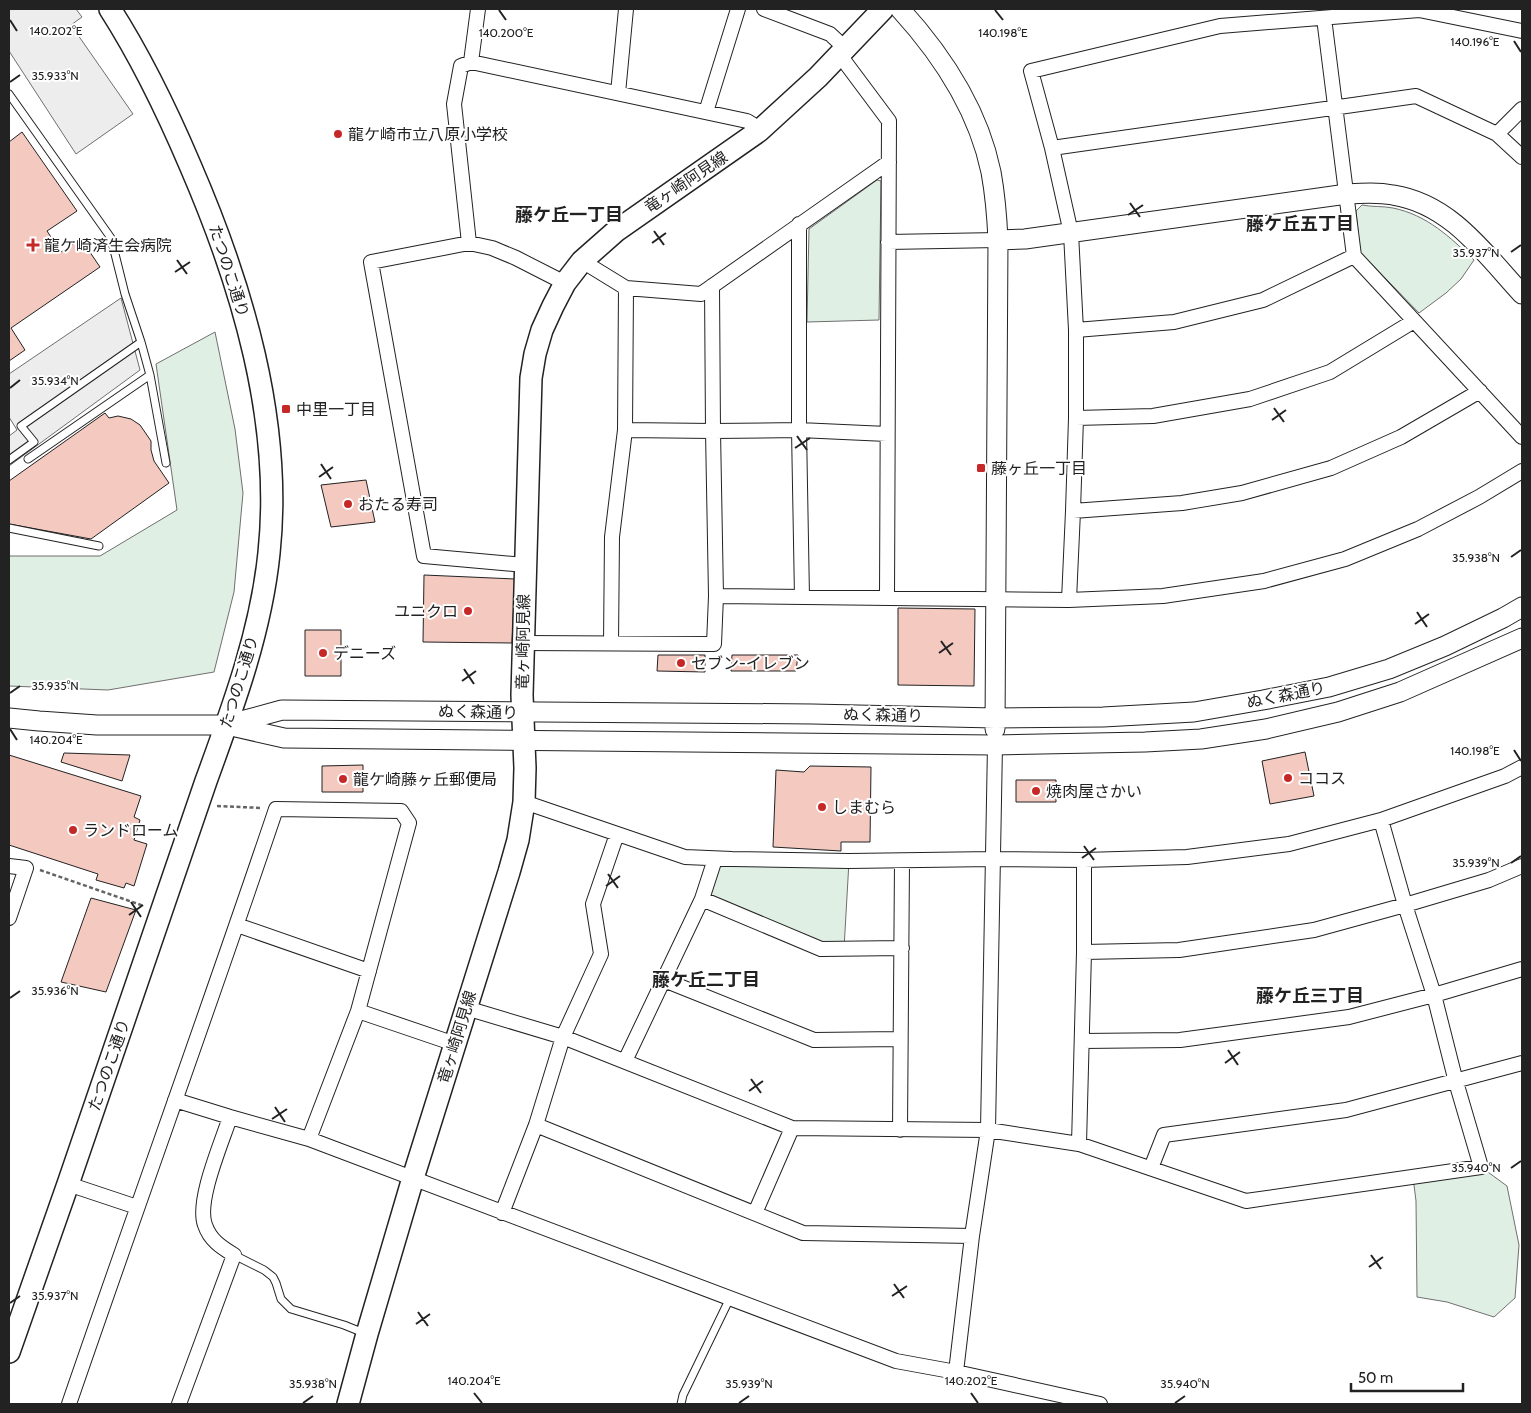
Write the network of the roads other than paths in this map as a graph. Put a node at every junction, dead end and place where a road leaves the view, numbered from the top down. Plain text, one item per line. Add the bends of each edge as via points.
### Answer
1 (110, 9) edge
2 (478, 9) edge
3 (626, 9) edge
4 (738, 9) edge
5 (764, 9) edge
6 (900, 9) edge
7 (878, 13) edge
8 (1324, 18) junction
9 (1522, 31) edge
10 (842, 51) junction
11 (471, 62) junction
12 (9, 94) edge
13 (618, 94) junction
14 (1336, 107) junction
15 (1522, 110) edge
16 (706, 112) junction
17 (759, 131) junction
18 (1497, 134) junction
19 (1052, 148) junction
20 (1522, 156) edge
21 (889, 162) junction
22 (1347, 194) junction
23 (799, 224) junction
24 (1071, 233) junction
25 (998, 240) junction
26 (888, 242) junction
27 (470, 244) junction
28 (1354, 256) junction
29 (582, 261) junction
30 (565, 282) junction
31 (712, 286) junction
32 (626, 288) junction
33 (1522, 294) edge
34 (1414, 321) junction
35 (1076, 330) junction
36 (141, 342) junction
37 (150, 375) junction
38 (1480, 391) junction
39 (1076, 418) junction
40 (625, 430) junction
41 (799, 430) junction
42 (713, 431) junction
43 (887, 434) junction
44 (1522, 436) edge
45 (28, 459) dead end
46 (9, 460) edge
47 (166, 463) dead end
48 (1522, 471) edge
49 (1074, 511) junction
50 (9, 528) edge
51 (99, 546) dead end
52 (525, 565) junction
53 (716, 596) junction
54 (802, 597) junction
55 (887, 597) junction
56 (996, 598) junction
57 (1069, 600) junction
58 (1522, 607) edge
59 (1522, 638) edge
60 (523, 643) junction
61 (611, 643) junction
62 (522, 712) junction
63 (9, 718) edge
64 (995, 718) junction
65 (227, 725) junction
66 (524, 740) junction
67 (995, 745) junction
68 (1522, 767) edge
69 (524, 802) junction
70 (1381, 820) junction
71 (618, 834) junction
72 (715, 859) junction
73 (992, 859) junction
74 (1084, 860) junction
75 (902, 861) junction
76 (9, 866) edge
77 (1522, 866) edge
78 (702, 899) junction
79 (1405, 905) junction
80 (9, 918) edge
81 (237, 925) junction
82 (902, 948) junction
83 (1084, 952) junction
84 (1522, 969) edge
85 (369, 971) junction
86 (664, 980) junction
87 (1434, 995) junction
88 (466, 1008) junction
89 (358, 1011) junction
90 (563, 1036) junction
91 (900, 1039) junction
92 (1082, 1041) junction
93 (455, 1044) junction
94 (625, 1061) junction
95 (1522, 1063) edge
96 (1456, 1082) junction
97 (175, 1100) junction
98 (230, 1117) junction
99 (536, 1125) junction
100 (792, 1128) junction
101 (900, 1130) junction
102 (988, 1130) junction
103 (310, 1139) junction
104 (1079, 1144) junction
105 (1151, 1168) junction
106 (413, 1178) junction
107 (68, 1184) junction
108 (137, 1207) junction
109 (502, 1213) junction
110 (755, 1214) junction
111 (972, 1236) junction
112 (234, 1255) junction
113 (730, 1298) junction
114 (366, 1334) junction
115 (9, 1352) edge
116 (956, 1372) junction
117 (69, 1404) edge
118 (179, 1404) edge
119 (348, 1404) edge
120 (681, 1404) edge
121 (1100, 1404) edge

1 - 65 main road, たつのこ通り via 153,82 201,189 238,295 263,395 271,478 269,551 253,640
2 - 11 street
3 - 13 street
4 - 16 street
5 - 10 street via 830,34
6 - 25 main road via 923,34 949,71 982,138 991,171
7 - 10 main road, 竜ヶ崎阿見線
8 - 9 street via 1419,10
8 - 14 street
8 - 19 street via 1220,26 1031,70
10 - 17 main road, 竜ヶ崎阿見線
10 - 21 street via 889,121
11 - 13 street
11 - 27 street via 461,66 454,104
12 - 36 lane via 110,238
13 - 16 street
14 - 18 street via 1416,96
14 - 19 street
14 - 22 street
15 - 18 street
16 - 17 street via 747,121
17 - 29 main road, 竜ヶ崎阿見線 via 624,225
18 - 20 street
19 - 24 street
21 - 23 street
21 - 26 street
22 - 24 main road
22 - 28 street
22 - 33 main road via 1394,195 1434,208 1464,230
23 - 31 street
23 - 41 street
24 - 25 main road
24 - 35 street
25 - 26 street
25 - 56 main road
26 - 43 street
27 - 30 street via 492,248
27 - 52 street via 371,262 424,556
28 - 34 street
28 - 35 street via 1263,300 1174,322
29 - 30 main road, 竜ヶ崎阿見線
29 - 32 street
30 - 52 main road, 竜ヶ崎阿見線 via 542,330 531,378
31 - 32 street via 701,294
31 - 42 street
32 - 40 street
34 - 38 street
34 - 39 street via 1330,372 1250,399 1153,416
35 - 39 street
36 - 37 lane
36 - 46 lane via 21,426 34,442
37 - 45 lane
37 - 47 lane
38 - 44 street
38 - 49 street via 1401,437 1331,468 1242,493 1182,504
39 - 49 street
40 - 42 street
40 - 61 street via 612,537
41 - 42 street
41 - 43 street
41 - 54 street
42 - 53 street
43 - 55 street
48 - 57 street via 1418,529 1344,558 1255,582 1163,596
49 - 57 street
50 - 51 lane
52 - 60 main road, 竜ヶ崎阿見線
53 - 54 street
53 - 61 street via 714,644
54 - 55 street
55 - 56 street
56 - 57 street
56 - 64 main road
58 - 64 main road, ぬく森通り via 1445,646 1389,669 1329,687 1194,712
59 - 67 main road, ぬく森通り via 1400,692 1338,712 1266,729 1201,739
60 - 61 street
60 - 62 main road, 竜ヶ崎阿見線
62 - 64 main road, ぬく森通り
62 - 65 main road, ぬく森通り via 282,710
62 - 66 main road, 竜ヶ崎阿見線
63 - 65 main road, ぬく森通り via 97,725
64 - 67 main road
65 - 66 main road, ぬく森通り via 284,738
65 - 107 main road, たつのこ通り
66 - 67 main road, ぬく森通り
66 - 69 main road, 竜ヶ崎阿見線
67 - 73 street
68 - 70 street
69 - 71 street
69 - 88 main road, 竜ヶ崎阿見線 via 509,872
70 - 74 street via 1288,844 1187,857
70 - 79 street
71 - 72 street via 685,857
71 - 90 street via 592,904 601,954
72 - 75 street
72 - 78 street
73 - 74 street
73 - 75 street
73 - 102 street
74 - 83 street
75 - 82 street
76 - 80 street via 26,868
77 - 79 street via 1489,880
78 - 82 street via 821,949
78 - 86 street
79 - 83 street via 1314,930 1179,950
79 - 87 street
81 - 85 street
81 - 85 street via 276,809 401,811 409,823
81 - 97 street
82 - 91 street
83 - 92 street
84 - 87 street
85 - 89 street
86 - 91 street via 814,1040
86 - 94 street
87 - 92 street via 1349,1017 1180,1040
87 - 96 street
88 - 90 street
88 - 93 main road, 竜ヶ崎阿見線
89 - 93 street
89 - 103 street
90 - 94 street
90 - 99 street
91 - 101 street
92 - 104 street
93 - 106 main road, 竜ヶ崎阿見線
94 - 100 street
95 - 96 street
96 - 105 street via 1346,1110 1164,1135
96 - 105 street via 1481,1167 1246,1200
97 - 98 street
97 - 108 street
98 - 103 street
98 - 112 street via 203,1208 204,1224 211,1237
99 - 109 street
99 - 110 street
100 - 101 street
100 - 110 street
101 - 102 street
102 - 104 street
102 - 111 street
103 - 106 street
104 - 105 street
106 - 109 street
106 - 114 main road, 竜ヶ崎阿見線
107 - 108 street
107 - 115 main road, たつのこ通り
108 - 117 street
109 - 113 street
110 - 111 street via 803,1233
111 - 116 street
112 - 114 lane via 273,1277 281,1299 291,1309
112 - 118 street
113 - 116 street via 896,1361
113 - 120 lane
114 - 119 main road, 竜ヶ崎阿見線
116 - 121 street

